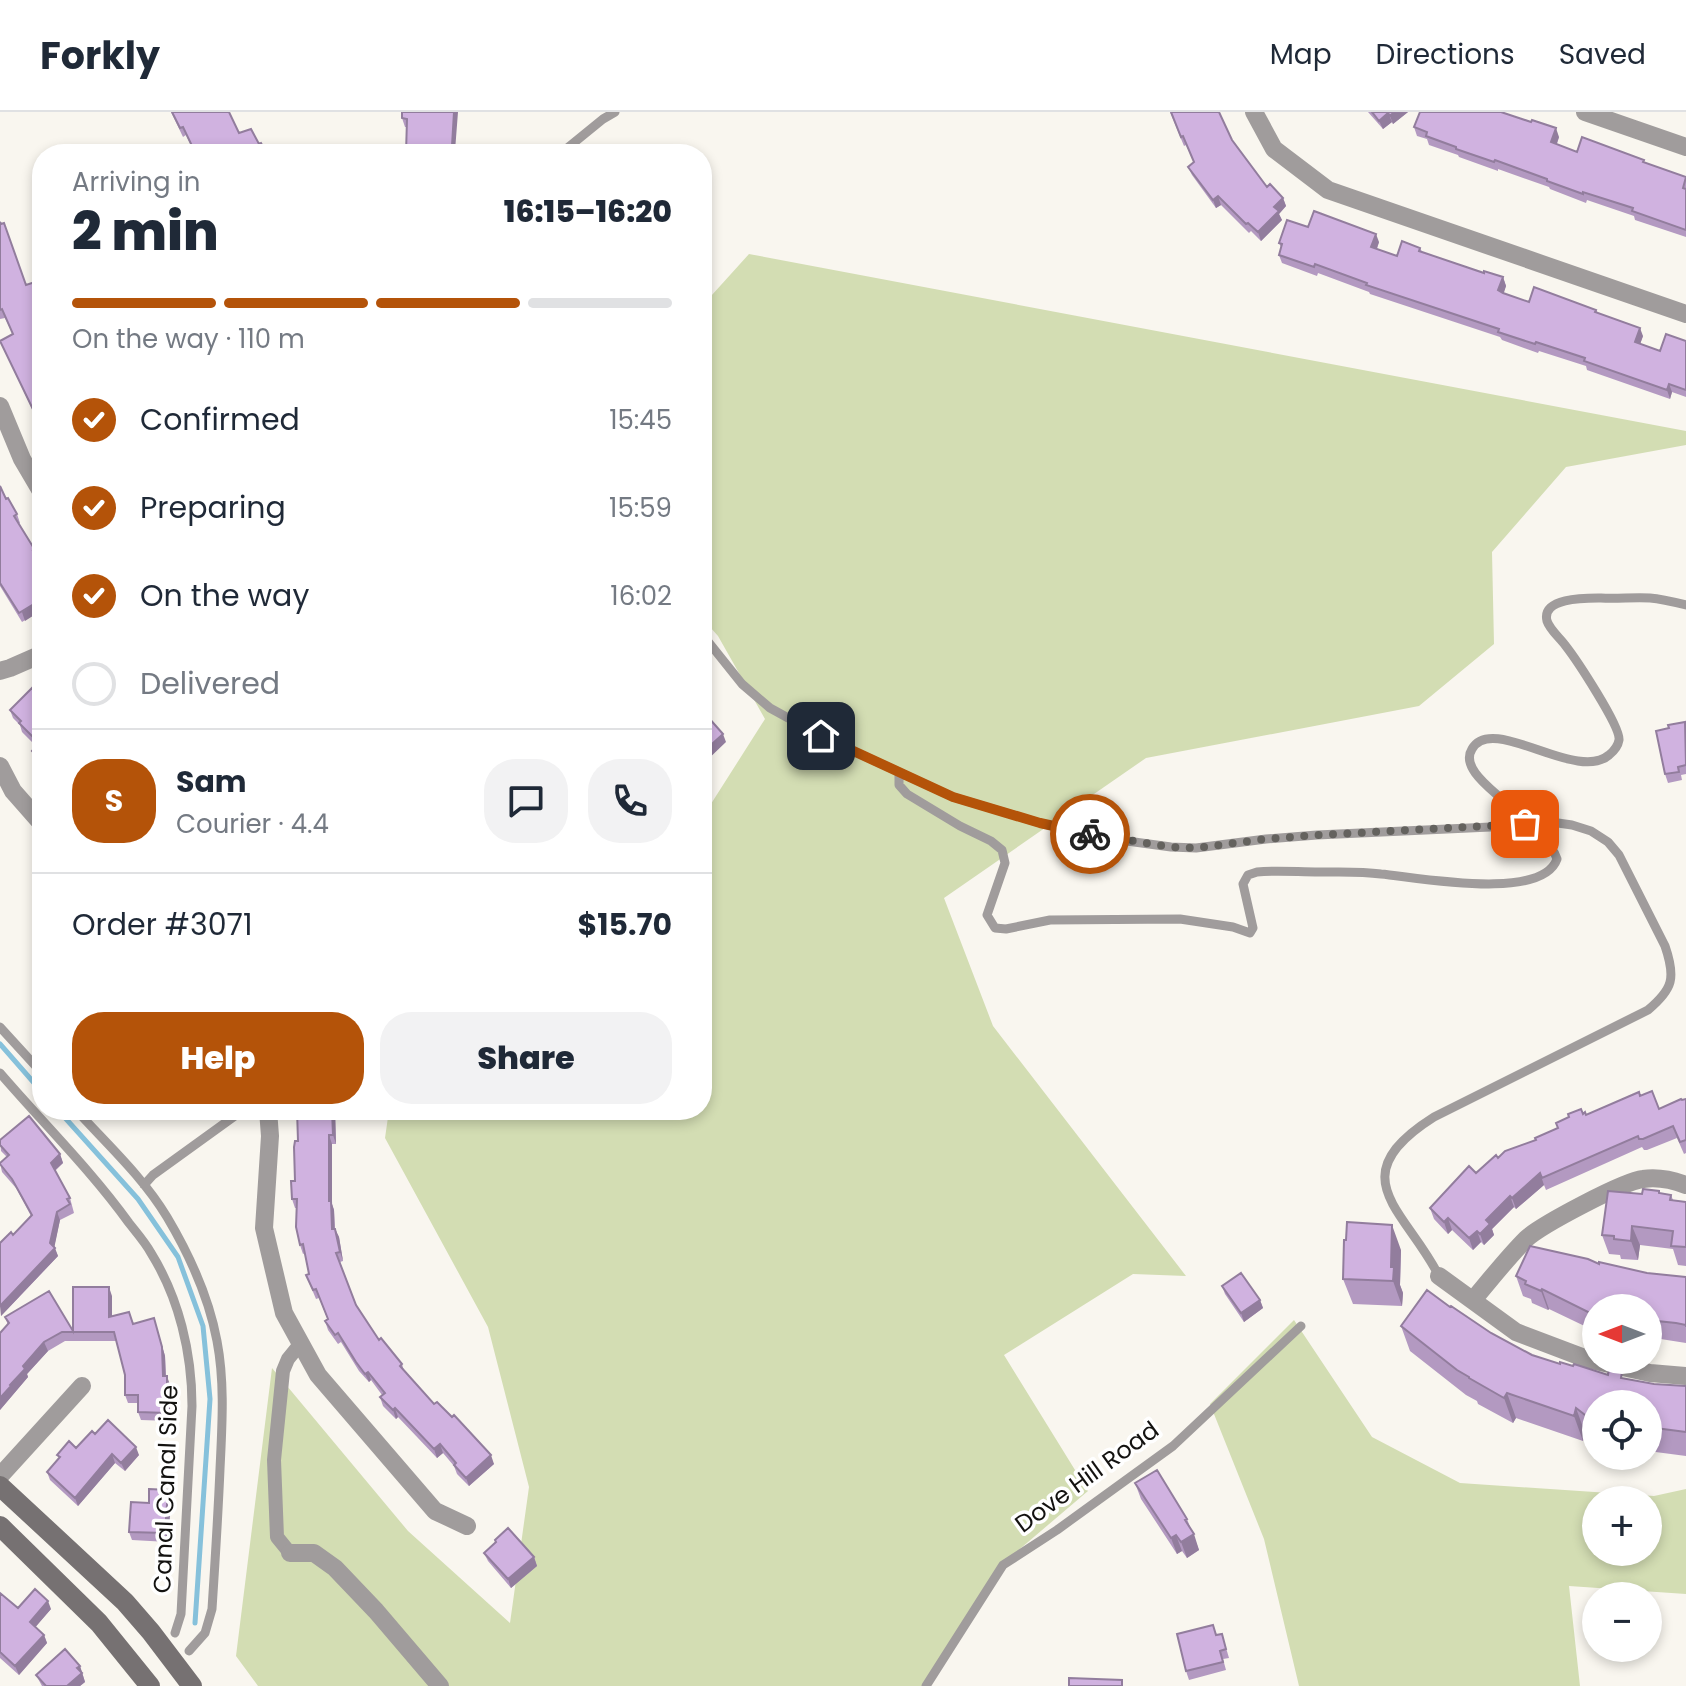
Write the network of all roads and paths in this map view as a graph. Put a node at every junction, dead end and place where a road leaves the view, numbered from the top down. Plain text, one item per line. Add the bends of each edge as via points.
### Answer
1 (615, 112) edge
2 (1254, 112) edge
3 (1585, 112) edge
4 (572, 144) edge
5 (1686, 147) edge
6 (1686, 314) edge
7 (0, 406) edge
8 (32, 476) edge
9 (1686, 605) edge
10 (712, 646) edge
11 (32, 658) edge
12 (0, 671) edge
13 (0, 766) edge
14 (899, 774) junction
15 (32, 813) edge
16 (1525, 824) junction
17 (0, 1027) edge
18 (32, 1062) edge
19 (0, 1073) edge
20 (32, 1108) edge
21 (42, 1120) edge
22 (85, 1120) edge
23 (229, 1120) edge
24 (269, 1120) edge
25 (144, 1185) junction
26 (1686, 1185) edge
27 (1439, 1276) joint
28 (1473, 1300) junction
29 (1301, 1326) dead end
30 (301, 1343) junction
31 (1686, 1376) edge
32 (82, 1386) dead end
33 (0, 1476) edge
34 (0, 1486) edge
35 (0, 1526) edge
36 (467, 1526) dead end
37 (290, 1553) joint
38 (175, 1633) dead end
39 (189, 1651) dead end
40 (150, 1686) edge
41 (192, 1686) edge
42 (440, 1686) edge
43 (926, 1686) edge

1 - 4 lane
2 - 6 street via 1274,149 1328,190
3 - 5 street
7 - 8 street
9 - 16 lane via 1652,598 1583,598 1548,611 1550,626 1619,736 1607,757 1593,762 1495,738 1474,745 1469,758 1476,774
10 - 14 lane via 770,708
11 - 12 street
13 - 15 street
14 - 16 lane via 1040,823 1171,847
14 - 16 lane via 899,785 907,794 998,845 1005,856 987,915 995,928 1006,929 1050,920 1180,919 1250,933 1243,884 1257,872 1521,882 1550,871 1557,859
16 - 27 lane via 1572,825 1608,842 1665,946 1671,981 1648,1010 1434,1117 1395,1151 1385,1169 1387,1194
17 - 18 lane
19 - 20 lane, Canal Canal Side
21 - 38 lane, Canal Canal Side via 117,1205 151,1253 185,1336 192,1395 181,1614
22 - 25 lane
23 - 25 lane
24 - 30 street via 264,1228 284,1313
25 - 39 lane via 166,1215 204,1293 222,1376 212,1609 205,1633
26 - 28 street via 1642,1179 1601,1195 1528,1237
27 - 28 street
28 - 31 street via 1516,1332 1587,1359
29 - 43 lane, Dove Hill Road via 1173,1446 1003,1565
30 - 36 street via 318,1375 435,1511
30 - 37 street via 283,1371 274,1460 277,1537
32 - 33 street
34 - 41 main road via 125,1602
35 - 40 main road via 99,1623
37 - 42 street via 314,1553 335,1568

